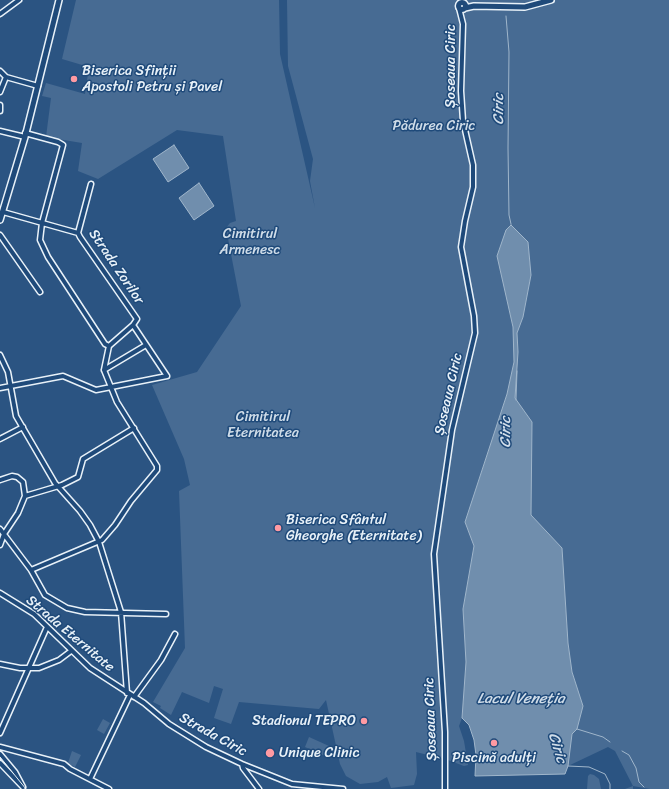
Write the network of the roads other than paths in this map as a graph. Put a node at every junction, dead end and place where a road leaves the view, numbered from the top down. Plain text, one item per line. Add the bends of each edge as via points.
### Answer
1 (19, 0) edge
2 (59, 0) edge
3 (456, 0) edge
4 (551, 0) edge
5 (462, 4) edge
6 (0, 14) edge
7 (0, 72) edge
8 (6, 77) junction
9 (38, 86) junction
10 (0, 92) edge
11 (0, 104) edge
12 (0, 111) edge
13 (0, 131) edge
14 (25, 135) junction
15 (91, 184) dead end
16 (3, 212) junction
17 (0, 220) edge
18 (42, 223) junction
19 (78, 233) junction
20 (0, 235) edge
21 (40, 292) dead end
22 (133, 325) junction
23 (146, 345) junction
24 (108, 346) junction
25 (0, 355) edge
26 (104, 370) junction
27 (10, 387) junction
28 (110, 387) junction
29 (0, 388) edge
30 (23, 427) junction
31 (134, 428) junction
32 (0, 439) edge
33 (0, 480) edge
34 (58, 486) junction
35 (25, 496) junction
36 (0, 529) edge
37 (4, 534) junction
38 (99, 542) junction
39 (0, 545) edge
40 (31, 570) junction
41 (0, 593) edge
42 (121, 612) junction
43 (166, 614) dead end
44 (47, 627) junction
45 (175, 634) dead end
46 (71, 650) junction
47 (0, 664) edge
48 (29, 668) junction
49 (130, 695) junction
50 (165, 720) joint
51 (0, 733) edge
52 (0, 747) edge
53 (0, 754) edge
54 (0, 763) edge
55 (242, 764) junction
56 (90, 779) junction
57 (24, 788) edge
58 (109, 789) edge
59 (259, 789) edge
60 (343, 789) edge
61 (445, 789) edge

1 - 6 street
2 - 9 main road
3 - 5 main road, Șoseaua Ciric
4 - 5 main road via 525,7
5 - 61 street, Șoseaua Ciric via 461,91 463,121 473,165 473,187 461,247 475,333 452,430 434,554 445,732
7 - 8 street
8 - 9 street
8 - 10 street
9 - 14 main road
11 - 12 street
13 - 14 street
14 - 16 main road
14 - 18 street via 63,145
15 - 19 street, Strada Zorilor
16 - 17 main road
16 - 18 street
18 - 19 street
18 - 24 street via 40,240 48,257
19 - 22 street, Strada Zorilor via 137,319
20 - 21 street
22 - 23 street, Strada Zorilor
22 - 24 street
23 - 26 street
23 - 28 street, Strada Zorilor via 167,376
24 - 26 street
25 - 27 street via 8,372
26 - 28 street
27 - 28 street via 63,376 96,390
27 - 29 street
27 - 30 street via 14,410
28 - 31 street
30 - 32 street
30 - 34 street
31 - 34 street via 83,459 78,477
31 - 38 street via 157,470
33 - 35 street via 17,477 22,482
34 - 35 street
34 - 38 street via 80,511
35 - 37 street via 18,513
36 - 37 street
37 - 39 street
37 - 40 street
38 - 40 street
38 - 42 street
40 - 42 street via 45,595 67,608 85,612
41 - 44 street, Strada Eternitate via 28,610
42 - 43 street
42 - 49 street
44 - 46 street, Strada Eternitate
44 - 48 street
45 - 49 street via 166,653
46 - 48 street via 59,660 45,666
46 - 49 street, Strada Eternitate via 90,668
47 - 48 street
48 - 51 street
49 - 50 street, Strada Eternitate
49 - 56 street
50 - 55 street, Strada Ciric via 206,747
52 - 56 street via 64,764
53 - 57 street
54 - 57 street
55 - 59 street
55 - 60 street, Strada Ciric via 298,786
56 - 58 street

